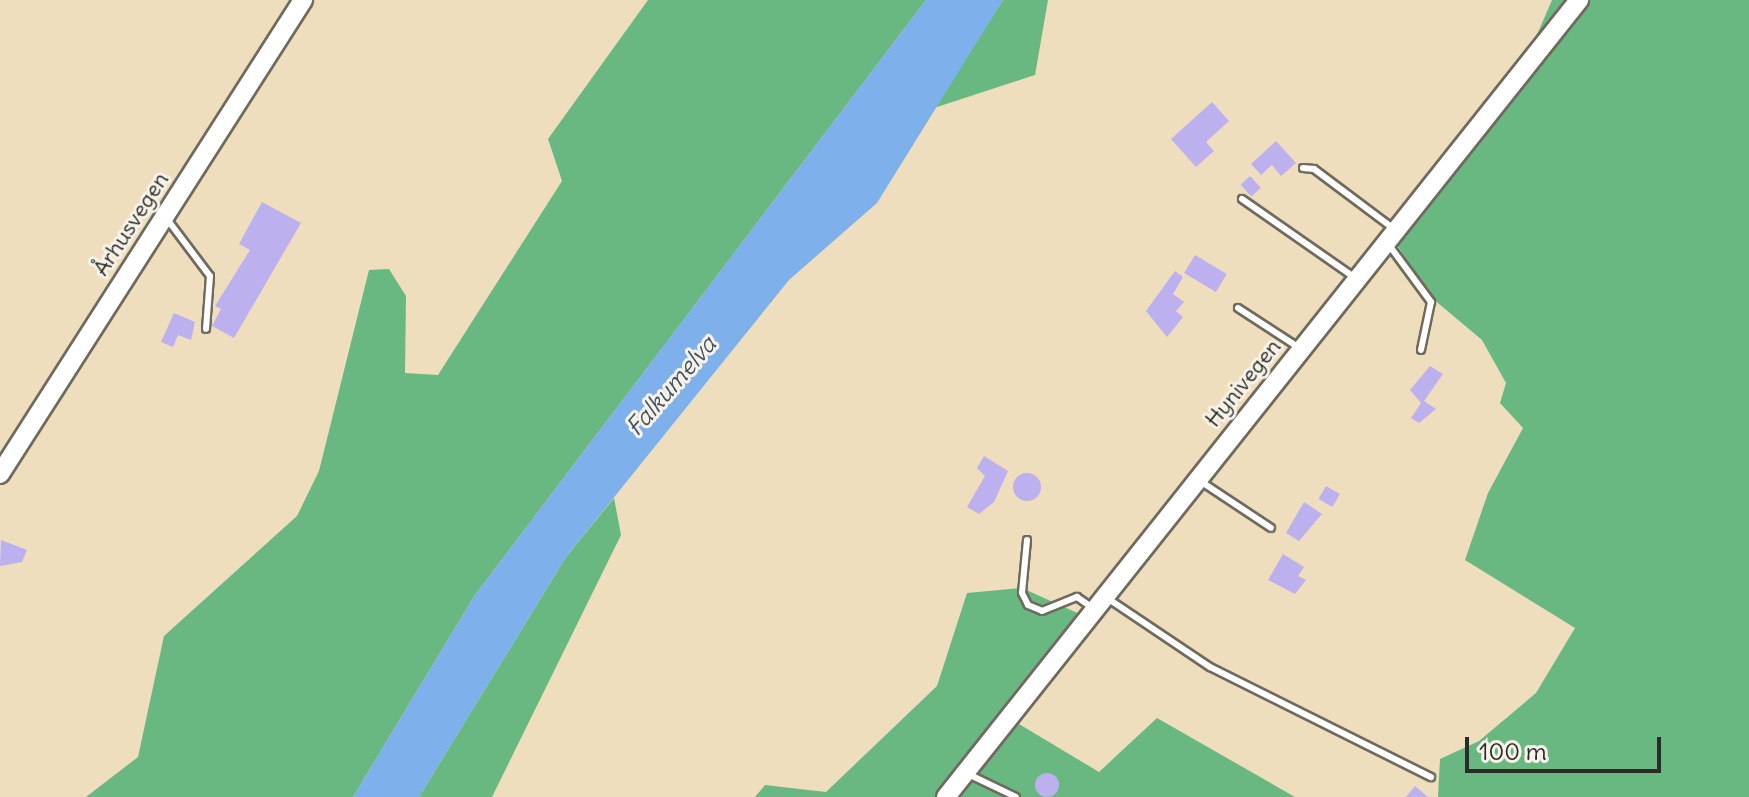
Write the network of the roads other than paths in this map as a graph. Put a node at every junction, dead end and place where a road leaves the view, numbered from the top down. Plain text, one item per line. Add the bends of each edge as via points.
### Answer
1 (303, 0) edge
2 (1579, 0) edge
3 (1303, 168) dead end
4 (1242, 199) dead end
5 (164, 216) junction
6 (1391, 236) junction
7 (1356, 280) junction
8 (1238, 308) dead end
9 (206, 329) dead end
10 (1301, 349) junction
11 (1421, 350) dead end
12 (0, 474) edge
13 (1197, 479) junction
14 (1271, 528) dead end
15 (1027, 540) dead end
16 (1099, 602) junction
17 (965, 772) junction
18 (1431, 777) dead end
19 (946, 797) edge
20 (1016, 797) edge

1 - 5 main road, Århusvegen
2 - 6 main road, Hynivegen
3 - 6 lane via 1314,169
4 - 7 lane
5 - 9 lane via 210,276
5 - 12 main road, Århusvegen
6 - 7 main road, Hynivegen
6 - 11 lane via 1431,302
7 - 10 main road, Hynivegen
8 - 10 lane
10 - 13 main road, Hynivegen
13 - 14 lane
13 - 16 main road, Hynivegen
15 - 16 lane via 1028,605 1042,611 1077,597
16 - 17 main road, Hynivegen
16 - 18 lane via 1210,667
17 - 19 main road, Hynivegen
17 - 20 lane

